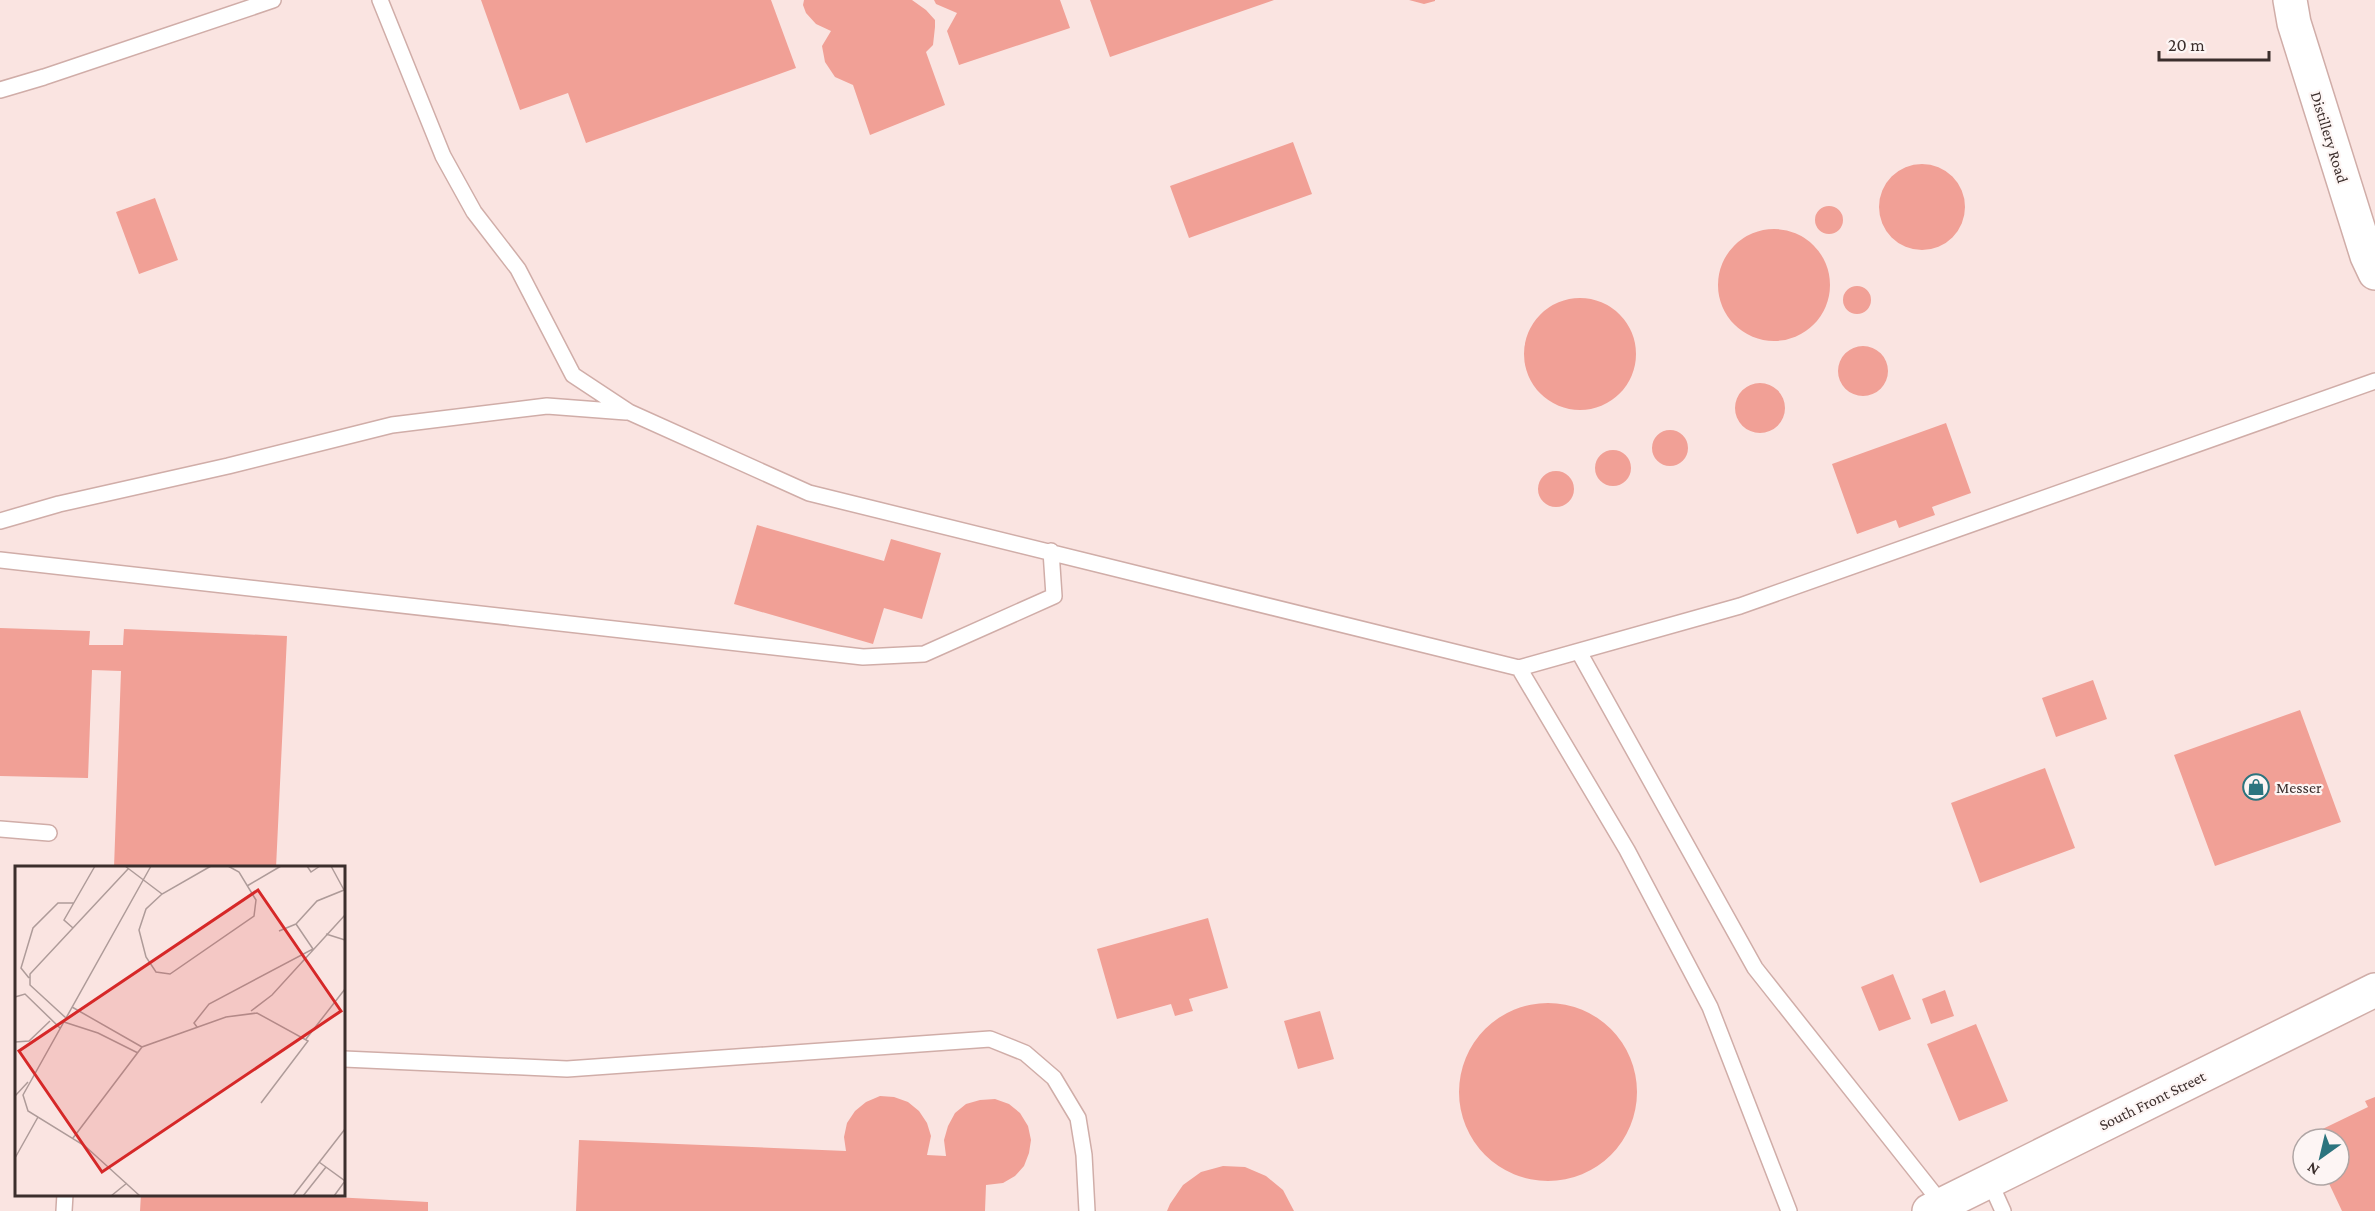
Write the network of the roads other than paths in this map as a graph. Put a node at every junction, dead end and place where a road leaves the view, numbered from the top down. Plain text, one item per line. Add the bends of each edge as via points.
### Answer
1 (273, 0) edge
2 (380, 0) edge
3 (2289, 0) edge
4 (0, 82) edge
5 (25, 83) junction
6 (0, 90) edge
7 (2375, 273) edge
8 (2375, 381) edge
9 (629, 412) junction
10 (0, 521) edge
11 (1051, 551) junction
12 (0, 560) edge
13 (1579, 652) junction
14 (1519, 668) junction
15 (0, 830) edge
16 (49, 833) dead end
17 (2375, 990) edge
18 (345, 1059) edge
19 (1989, 1180) junction
20 (65, 1196) edge
21 (1935, 1208) edge
22 (64, 1211) edge
23 (1087, 1211) edge
24 (1789, 1211) edge
25 (2003, 1211) edge

1 - 5 lane
2 - 9 lane via 442,156 474,212 518,268 573,375
3 - 7 street, Distillery Road
4 - 5 lane
5 - 6 lane
8 - 13 lane via 1740,606
9 - 10 lane via 547,406 392,424
9 - 11 lane via 809,493
11 - 12 lane via 1054,596 924,654 863,657
11 - 14 lane
13 - 14 lane
13 - 21 lane via 1755,968
14 - 24 lane via 1627,850 1710,1007
15 - 16 lane
17 - 19 street, South Front Street
18 - 23 lane via 567,1069 990,1039 1026,1053 1054,1078 1078,1118
19 - 21 street, South Front Street
19 - 25 lane
20 - 22 lane

